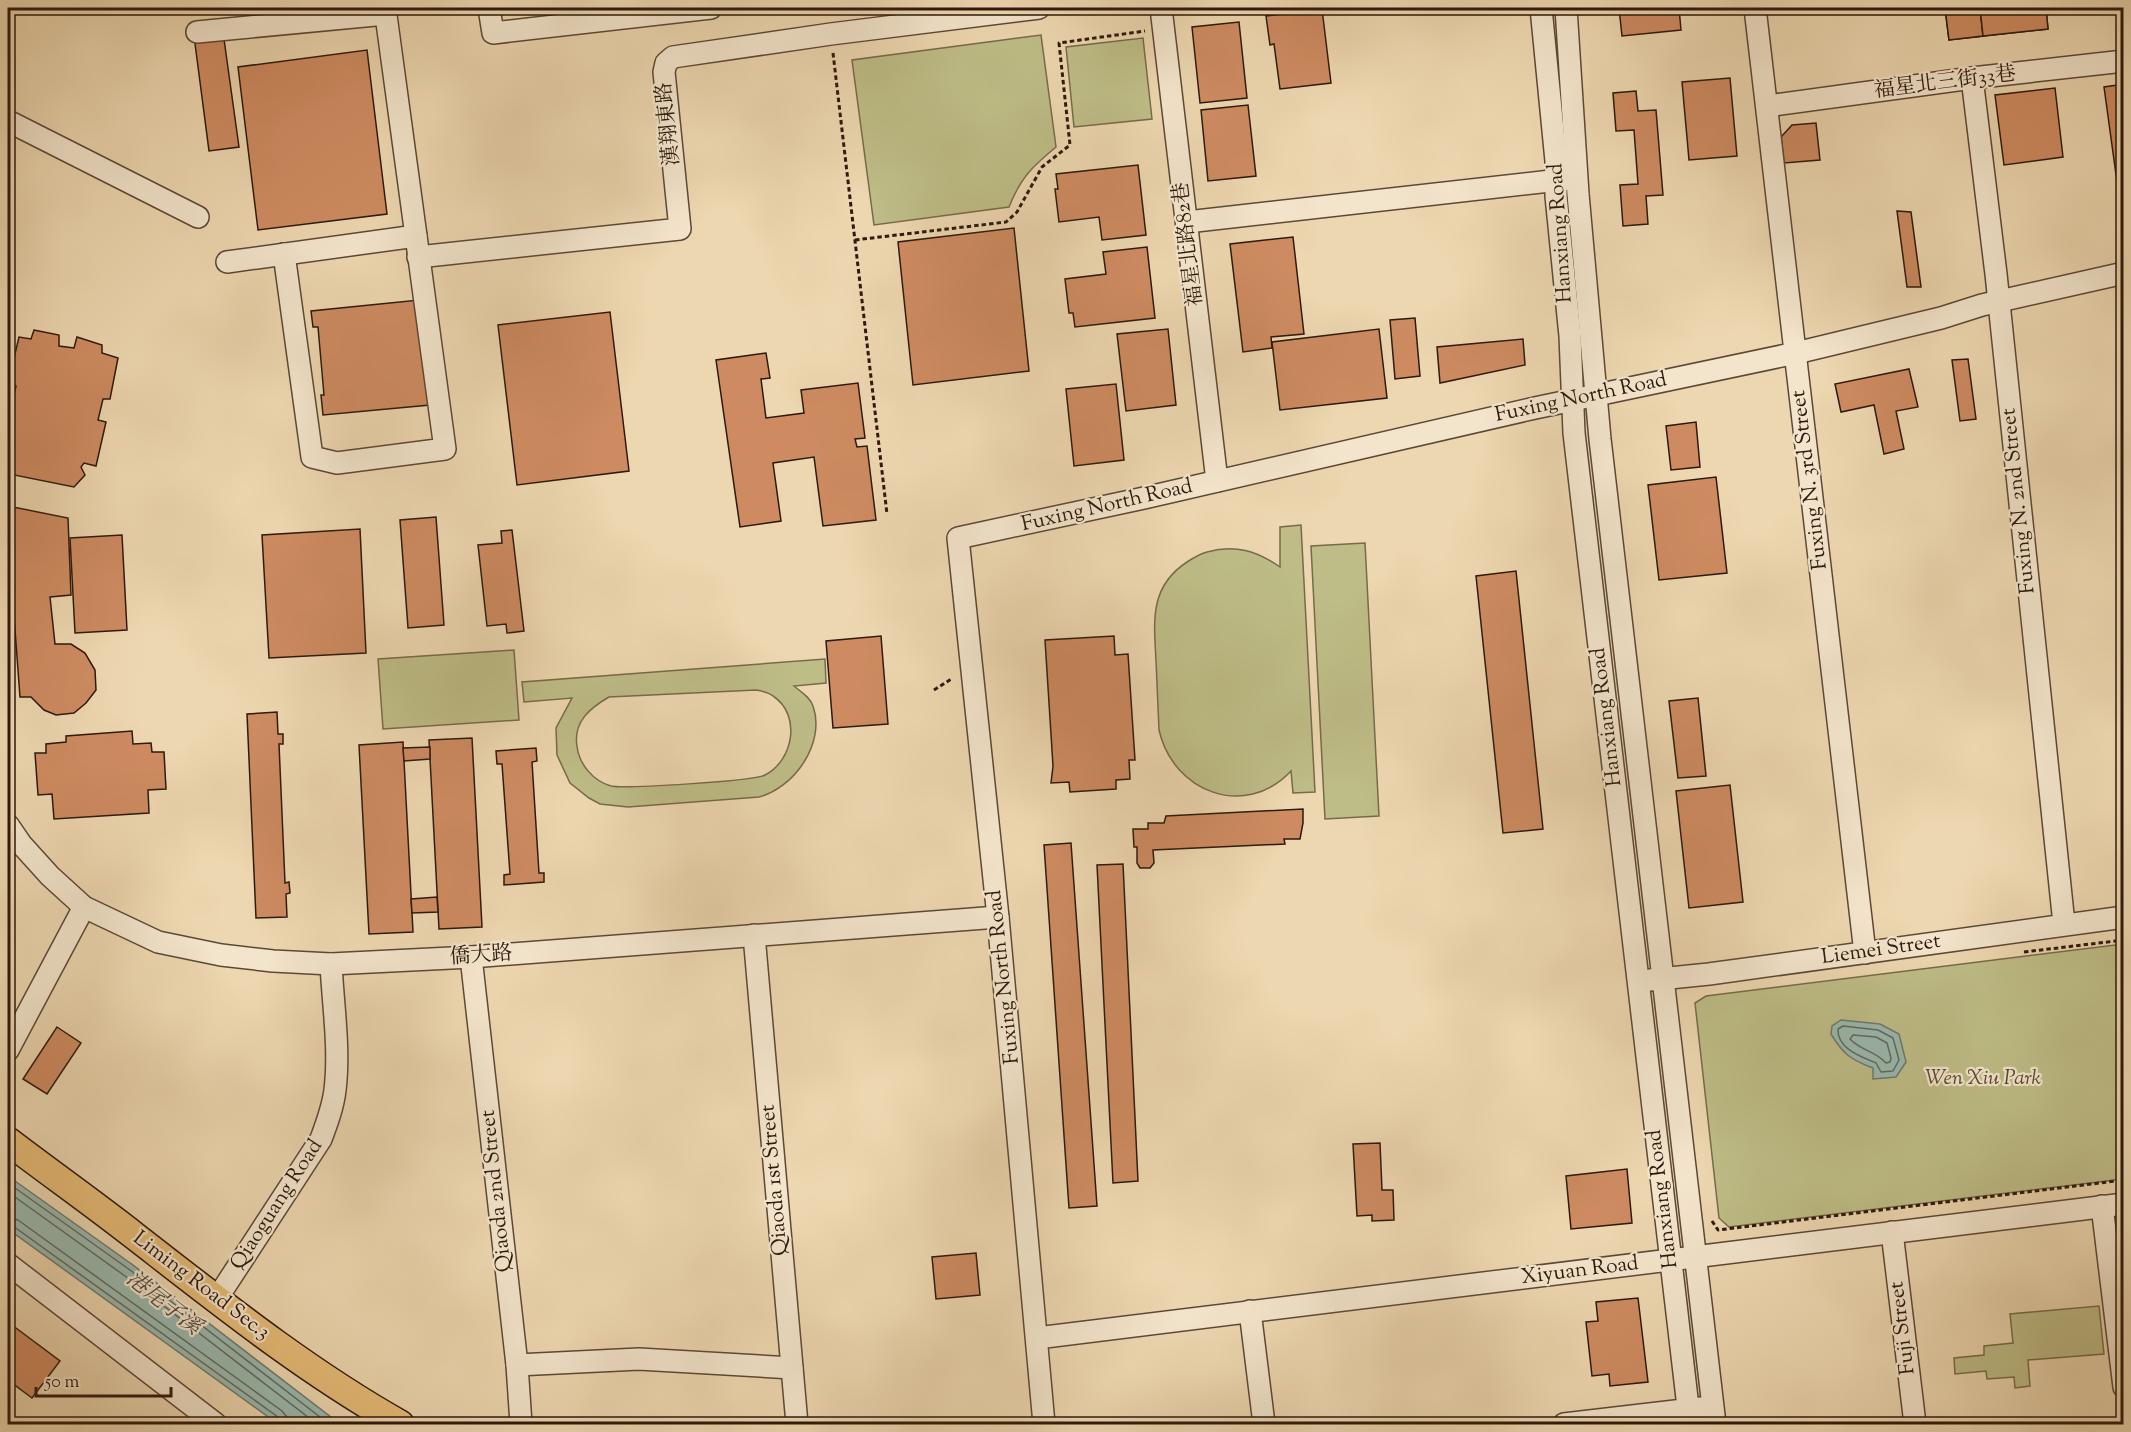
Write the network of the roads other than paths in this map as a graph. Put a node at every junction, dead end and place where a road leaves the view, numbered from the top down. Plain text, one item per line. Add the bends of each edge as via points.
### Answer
1 (489, 8) edge
2 (711, 8) edge
3 (1039, 8) edge
4 (1161, 8) edge
5 (1541, 8) edge
6 (1566, 8) edge
7 (1755, 8) edge
8 (385, 11) edge
9 (197, 32) dead end
10 (2124, 61) edge
11 (1972, 78) junction
12 (1767, 106) junction
13 (8, 121) edge
14 (1578, 178) junction
15 (1555, 181) junction
16 (198, 217) dead end
17 (1187, 222) junction
18 (417, 247) junction
19 (284, 254) junction
20 (227, 262) dead end
21 (2124, 273) edge
22 (1998, 302) junction
23 (1796, 353) junction
24 (1597, 395) junction
25 (1572, 400) junction
26 (1217, 481) junction
27 (8, 816) edge
28 (8, 825) edge
29 (21, 844) junction
30 (84, 906) junction
31 (998, 917) junction
32 (2124, 917) edge
33 (2064, 924) junction
34 (753, 936) junction
35 (1865, 952) junction
36 (471, 957) junction
37 (331, 964) junction
38 (1663, 980) junction
39 (1638, 981) junction
40 (8, 1050) edge
41 (8, 1141) edge
42 (2124, 1204) edge
43 (2102, 1206) junction
44 (1892, 1232) junction
45 (1696, 1257) junction
46 (1670, 1260) junction
47 (8, 1264) edge
48 (216, 1300) junction
49 (1250, 1311) junction
50 (1037, 1338) junction
51 (517, 1365) junction
52 (792, 1368) junction
53 (2124, 1386) edge
54 (1714, 1416) edge
55 (1689, 1417) edge
56 (216, 1425) edge
57 (400, 1425) edge
58 (521, 1425) edge
59 (797, 1425) edge
60 (1044, 1425) edge
61 (1264, 1425) edge
62 (1564, 1425) edge
63 (1915, 1425) edge

1 - 2 street via 493,33
3 - 18 street, 漢翔東路 via 673,57 664,72 680,229
4 - 17 street, 福星北路82巷
5 - 15 street, Hanxiang Road
6 - 14 street, Hanxiang Road
7 - 12 street, Fuxing N. 3rd Street
8 - 9 street
8 - 18 street
10 - 11 street, 福星北三街33巷
11 - 12 street, 福星北三街33巷
11 - 22 street, Fuxing N. 2nd Street
12 - 23 street, Fuxing N. 3rd Street
13 - 16 street
14 - 15 street
14 - 24 street, Hanxiang Road
15 - 17 street
15 - 25 street, Hanxiang Road
17 - 26 street, 福星北路82巷
18 - 19 street
18 - 19 street via 445,449 337,463 312,457
19 - 20 street
21 - 22 street, Fuxing North Road
22 - 23 street, Fuxing North Road
22 - 33 street, Fuxing N. 2nd Street
23 - 24 street, Fuxing North Road
23 - 35 street, Fuxing N. 3rd Street
24 - 25 street, Fuxing North Road
24 - 38 street, Hanxiang Road
25 - 26 street, Fuxing North Road
25 - 39 street, Hanxiang Road
26 - 31 street, Fuxing North Road via 958,538
27 - 29 street
28 - 29 street, 僑大路
29 - 30 street, 僑大路
30 - 37 street, 僑大路 via 158,942 221,955
30 - 40 street
31 - 34 street, 僑大路
31 - 50 street, Fuxing North Road
32 - 33 street, Liemei Street
33 - 35 street, Liemei Street
34 - 36 street, 僑大路
34 - 52 street, Qiaoda 1st Street
35 - 38 street, Liemei Street
36 - 37 street, 僑大路
36 - 51 street, Qiaoda 2nd Street
37 - 48 street, Qiaoguang Road via 336,1055 329,1117 321,1139
38 - 39 street, Liemei Street
38 - 45 street, Hanxiang Road
39 - 46 street, Hanxiang Road
41 - 48 main road, Liming Road Sec.3
42 - 43 street, Xiyuan Road
43 - 44 street, Xiyuan Road
43 - 53 street
44 - 45 street, Xiyuan Road
44 - 63 street, Fuji Street
45 - 46 street, Xiyuan Road
45 - 54 street, Hanxiang Road
46 - 49 street, Xiyuan Road
46 - 55 street, Hanxiang Road
47 - 56 street
48 - 57 main road, Liming Road Sec.3
49 - 50 street, Xiyuan Road
49 - 61 street
50 - 60 street, Fuxing North Road
51 - 52 street via 639,1359
51 - 58 street, Qiaoda 2nd Street
52 - 59 street, Qiaoda 1st Street
54 - 55 street
55 - 62 street

